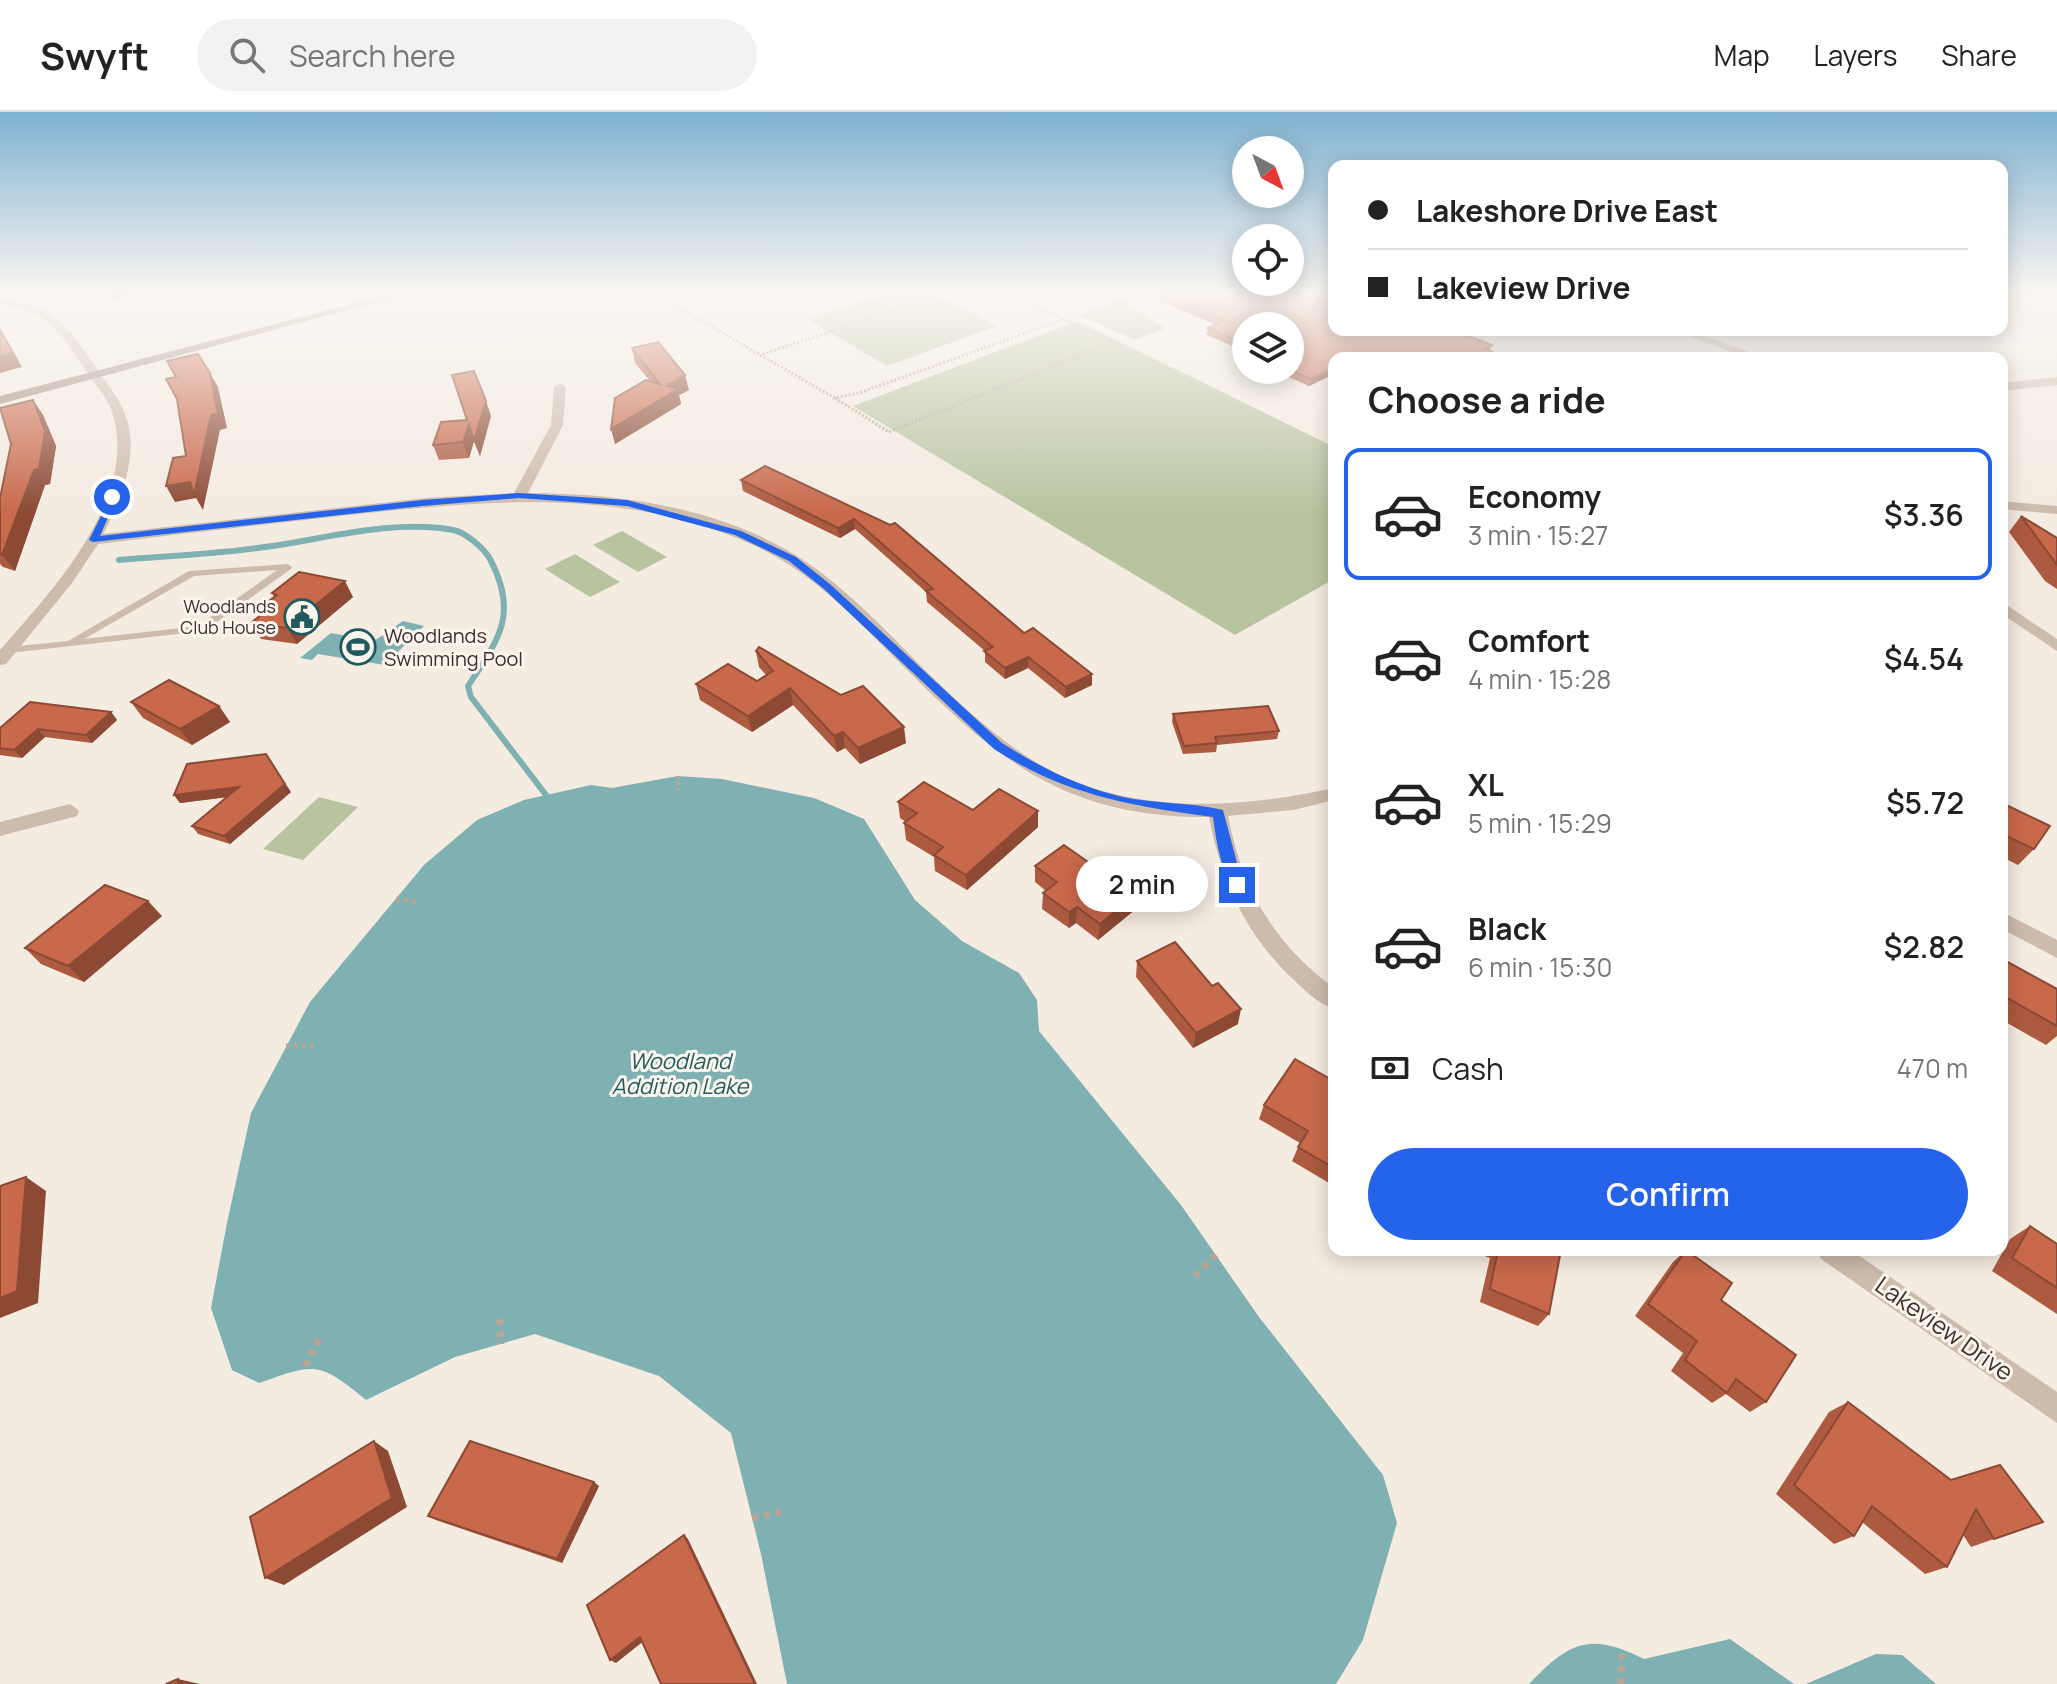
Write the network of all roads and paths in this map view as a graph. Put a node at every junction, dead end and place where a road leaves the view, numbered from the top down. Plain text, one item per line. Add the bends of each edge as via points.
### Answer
1 (89, 366) edge
2 (128, 366) edge
3 (783, 366) edge
4 (933, 366) edge
5 (1052, 366) edge
6 (95, 375) junction
7 (2057, 381) edge
8 (2008, 386) edge
9 (560, 387) dead end
10 (835, 398) junction
11 (0, 400) edge
12 (519, 496) junction
13 (2008, 506) edge
14 (2057, 510) edge
15 (93, 540) junction
16 (2008, 611) edge
17 (73, 641) junction
18 (2057, 646) edge
19 (4, 655) edge
20 (678, 776) dead end
21 (678, 790) dead end
22 (1328, 795) edge
23 (70, 811) dead end
24 (1218, 813) junction
25 (0, 829) edge
26 (396, 899) dead end
27 (417, 902) dead end
28 (2008, 923) edge
29 (2057, 950) edge
30 (1328, 995) edge
31 (286, 1046) dead end
32 (316, 1046) dead end
33 (1216, 1255) dead end
34 (1839, 1256) edge
35 (1195, 1276) dead end
36 (500, 1319) dead end
37 (322, 1334) dead end
38 (501, 1344) dead end
39 (305, 1366) dead end
40 (2057, 1409) edge
41 (781, 1512) dead end
42 (752, 1518) dead end
43 (1622, 1648) dead end
44 (1621, 1684) edge

1 - 6 street
2 - 6 street
3 - 10 path
4 - 10 path
5 - 10 path via 889,432
6 - 11 street
6 - 15 street via 116,407 123,443 112,497
7 - 8 street
9 - 12 street via 557,425
12 - 15 street
12 - 24 street via 627,503 738,533 792,559 827,587 998,746 1021,761 1124,801
13 - 14 street
15 - 19 street
16 - 18 street
17 - 17 lane via 201,629 288,567 192,573
17 - 19 lane
20 - 21 path
22 - 24 street
23 - 25 street
24 - 30 street via 1222,843 1244,906 1278,953
26 - 27 path
28 - 29 street
31 - 32 path
33 - 35 path
34 - 40 street, Lakeview Drive
36 - 38 path
37 - 39 path
41 - 42 path
43 - 44 path

